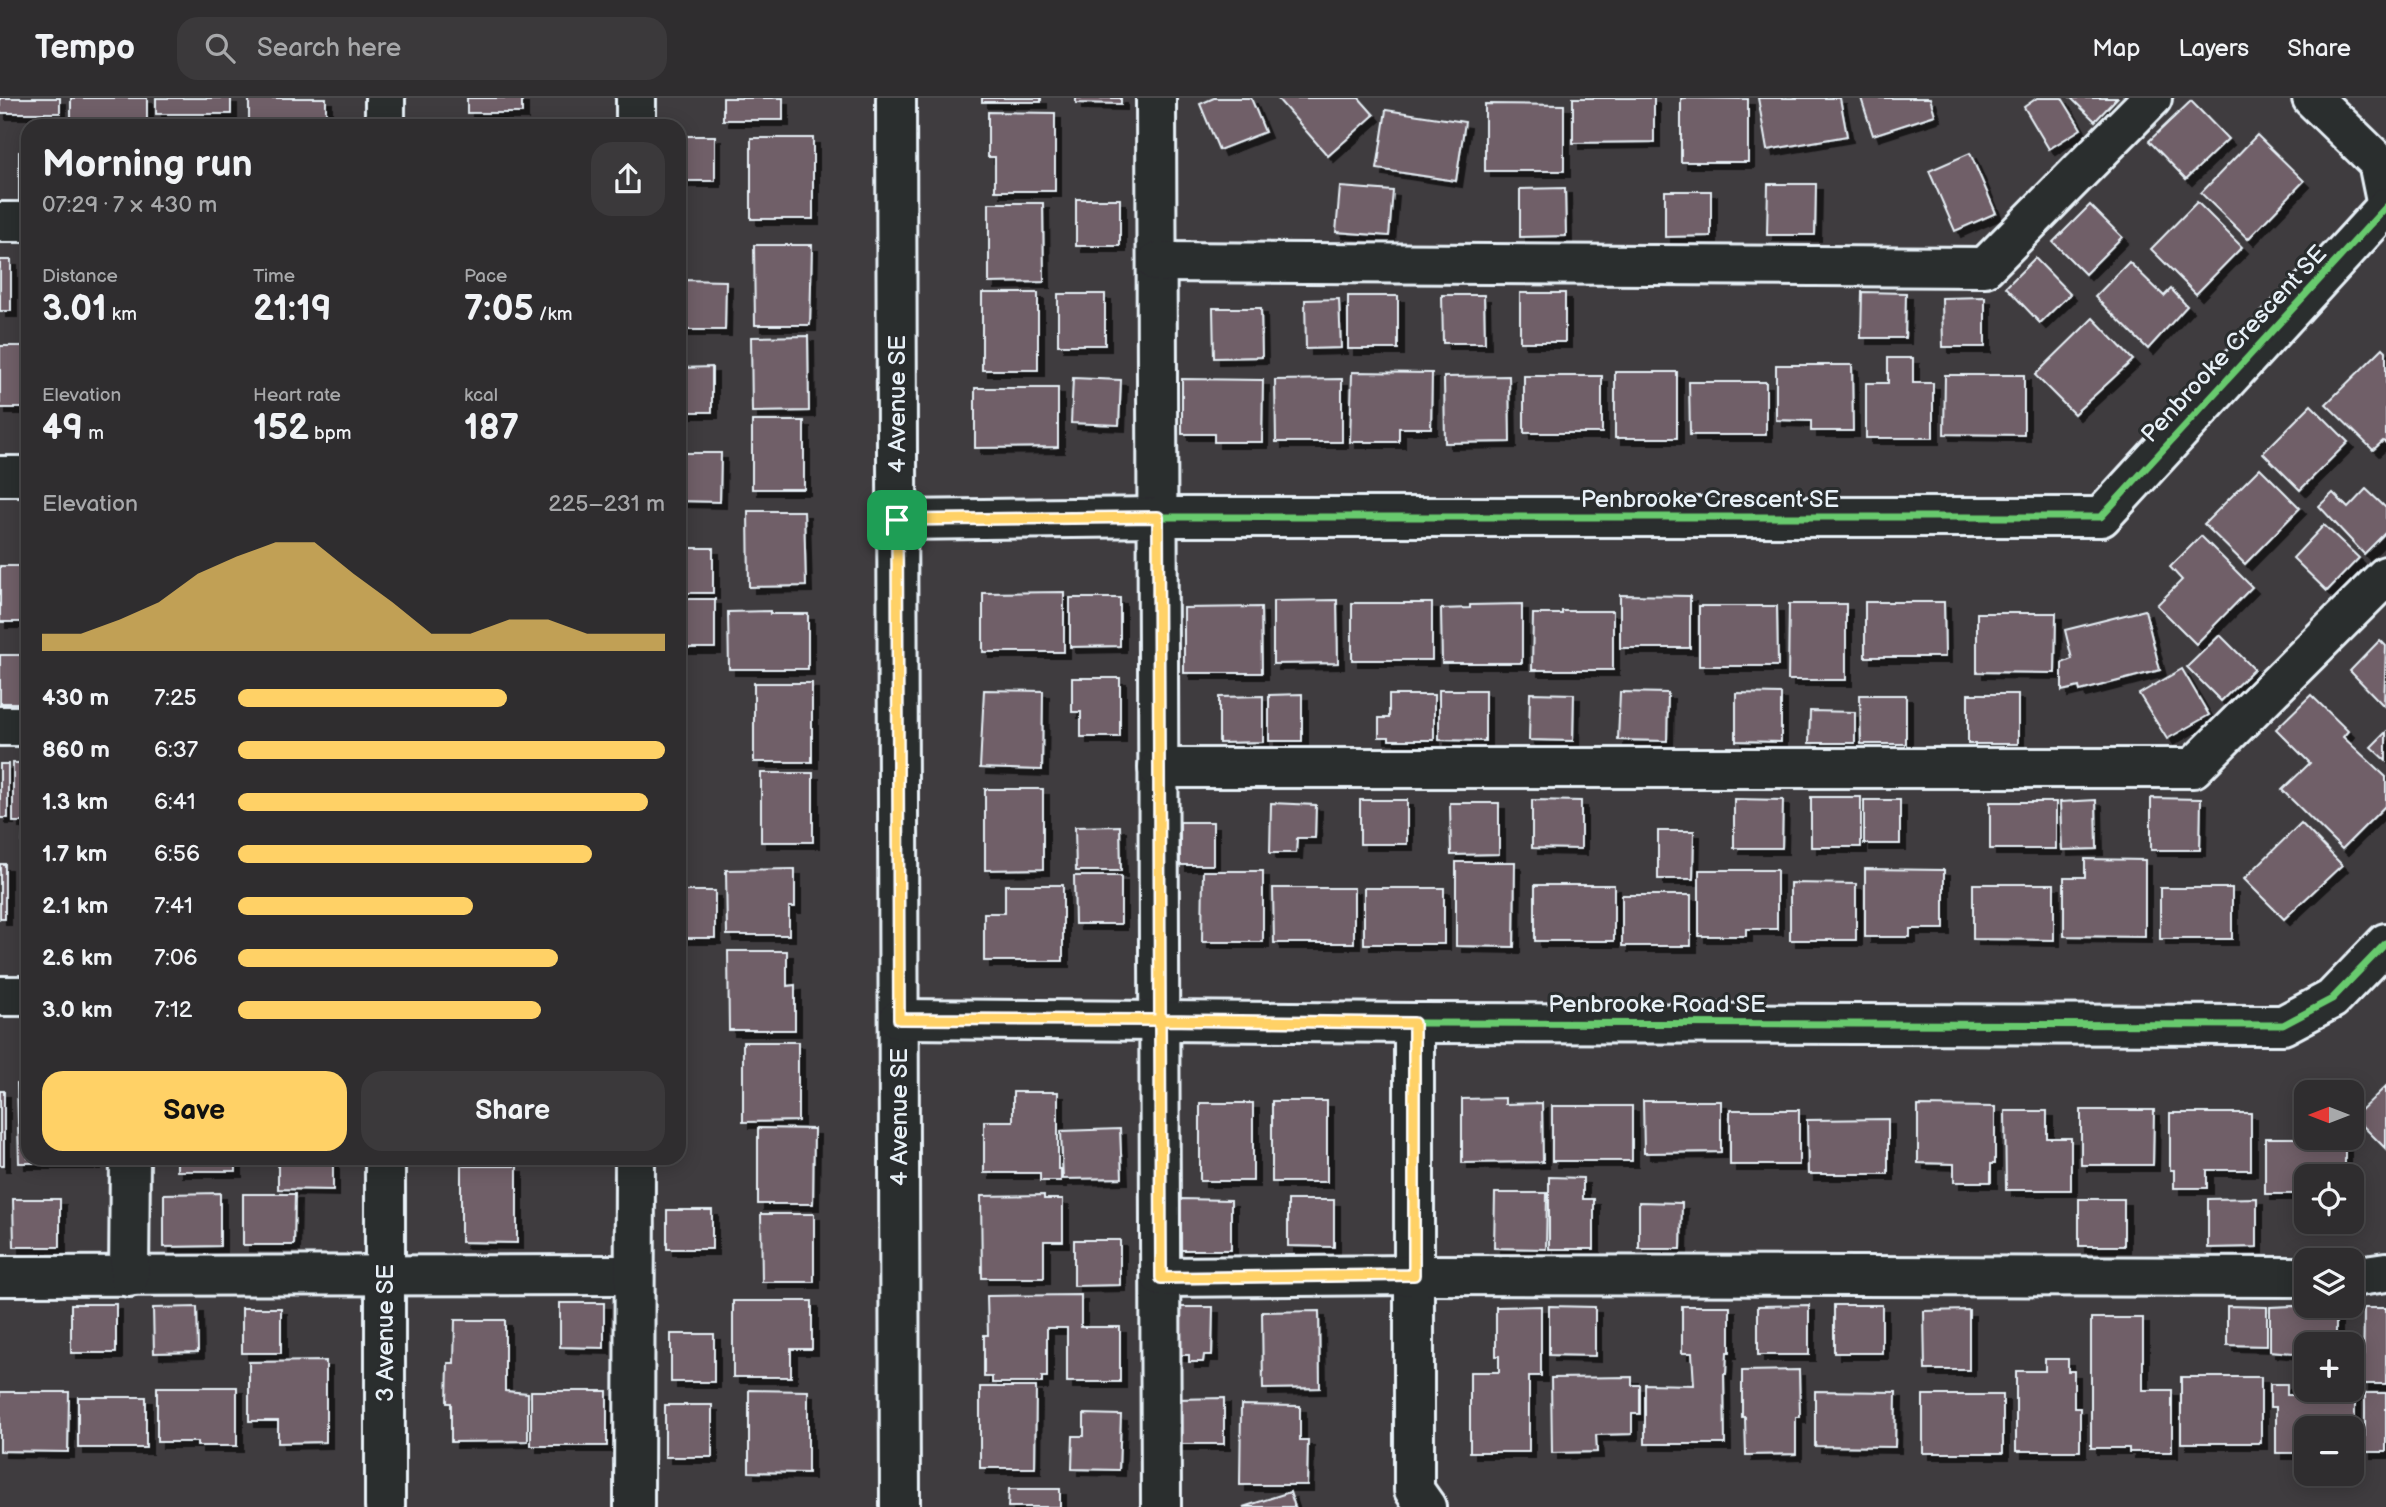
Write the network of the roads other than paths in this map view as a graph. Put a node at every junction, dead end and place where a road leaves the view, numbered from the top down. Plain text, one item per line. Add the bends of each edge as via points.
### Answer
1 (385, 98) edge
2 (636, 98) edge
3 (896, 98) edge
4 (1156, 98) edge
5 (2152, 98) edge
6 (2312, 98) edge
7 (385, 119) edge
8 (636, 119) edge
9 (2386, 201) edge
10 (2386, 207) edge
11 (0, 222) edge
12 (21, 222) edge
13 (1157, 262) junction
14 (0, 476) edge
15 (21, 476) edge
16 (1158, 517) junction
17 (897, 520) junction
18 (2386, 576) edge
19 (0, 726) edge
20 (21, 726) edge
21 (1158, 768) junction
22 (2386, 943) edge
23 (0, 996) edge
24 (21, 996) edge
25 (899, 1019) junction
26 (1160, 1020) junction
27 (1414, 1023) junction
28 (130, 1165) edge
29 (385, 1165) edge
30 (635, 1165) edge
31 (2386, 1272) edge
32 (386, 1275) junction
33 (635, 1275) junction
34 (1414, 1275) junction
35 (0, 1276) edge
36 (2364, 1276) edge
37 (129, 1277) junction
38 (2294, 1277) edge
39 (1161, 1278) junction
40 (385, 1507) edge
41 (634, 1507) edge
42 (900, 1507) edge
43 (1161, 1507) edge
44 (1426, 1507) edge

1 - 7 street
2 - 8 street
3 - 17 street, 4 Avenue SE
4 - 13 street
5 - 13 street via 1985,267
6 - 9 street via 2378,162
10 - 16 street, Penbrooke Crescent SE via 2101,517
11 - 12 street
13 - 16 street
14 - 15 street
16 - 17 street, Penbrooke Crescent SE
16 - 21 street
17 - 25 street, 4 Avenue SE
18 - 21 street via 2193,768
19 - 20 street
21 - 26 street
22 - 27 street, Penbrooke Road SE via 2332,999 2283,1025
23 - 24 street
25 - 26 street, Penbrooke Road SE
25 - 42 street, 4 Avenue SE
26 - 27 street, Penbrooke Road SE
26 - 39 street
27 - 34 street
28 - 37 street
29 - 32 street, 3 Avenue SE
30 - 33 street
31 - 36 street
32 - 33 street
32 - 37 street
32 - 40 street, 3 Avenue SE
33 - 41 street
34 - 38 street
34 - 39 street
34 - 44 street via 1414,1490
35 - 37 street
39 - 43 street

